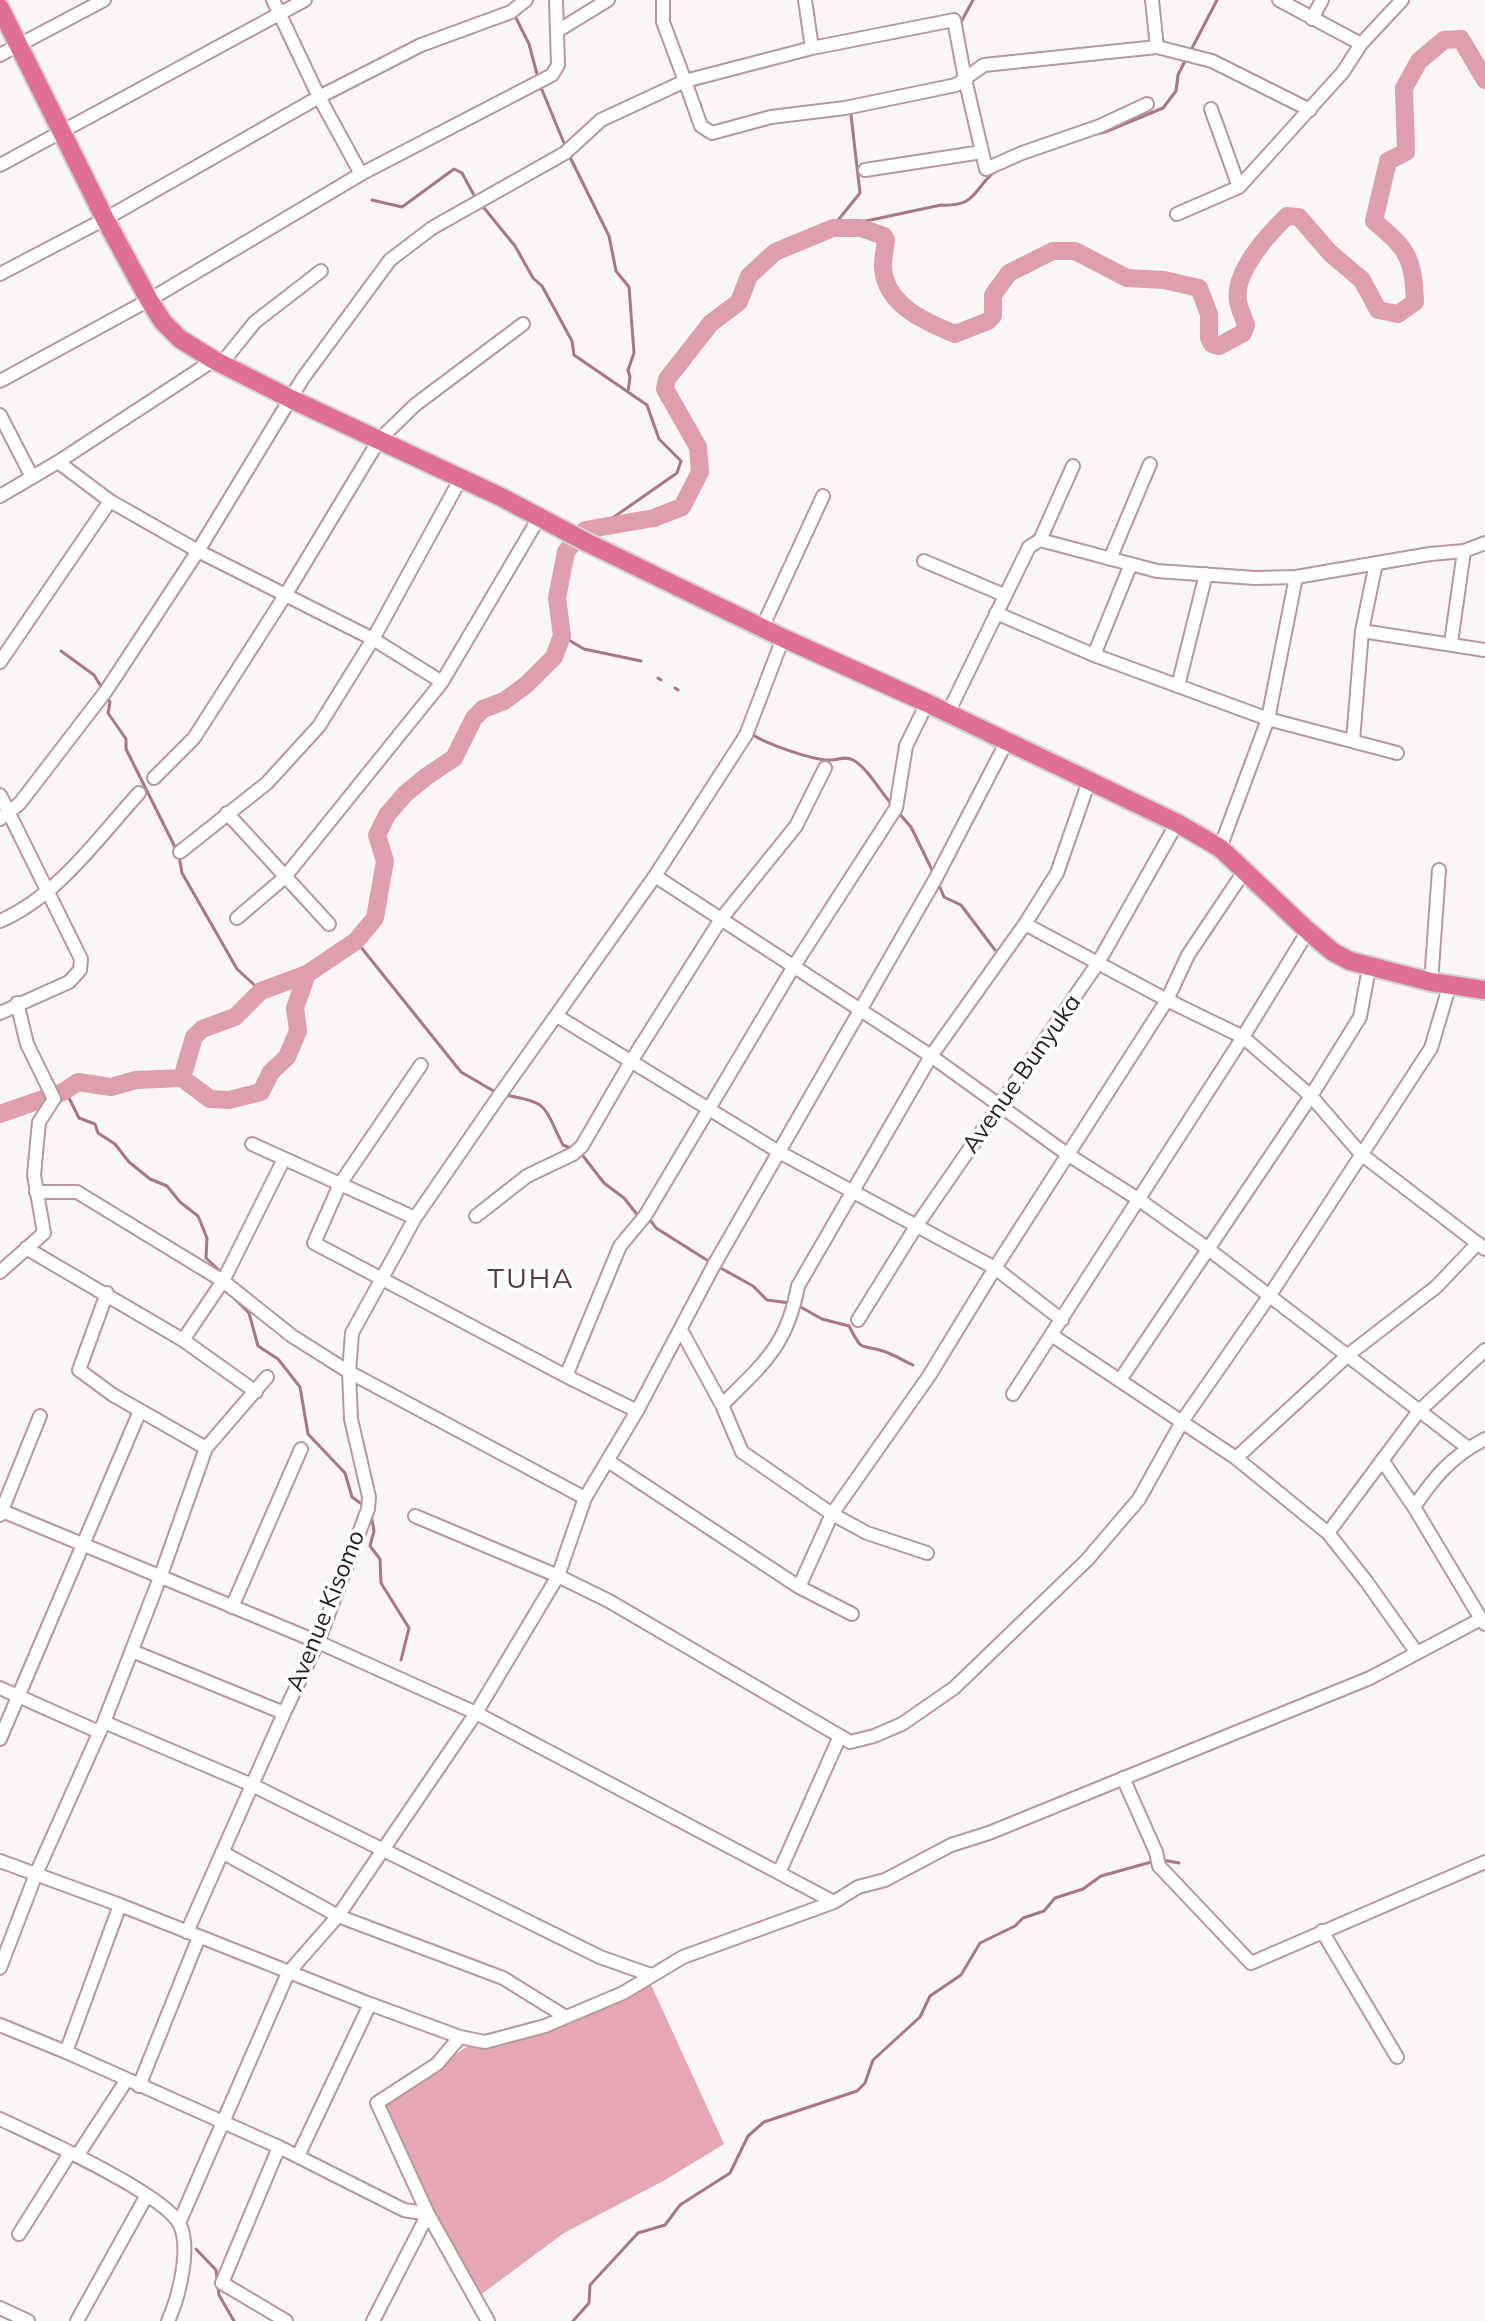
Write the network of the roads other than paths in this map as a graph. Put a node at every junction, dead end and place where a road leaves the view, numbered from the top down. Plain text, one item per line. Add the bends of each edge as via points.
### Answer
1 (104, 0) edge
2 (273, 0) edge
3 (305, 0) edge
4 (556, 0) edge
5 (608, 0) edge
6 (663, 0) edge
7 (805, 0) edge
8 (1152, 0) edge
9 (1279, 0) edge
10 (1322, 0) edge
11 (1402, 0) edge
12 (518, 7) edge
13 (0, 8) edge
14 (279, 14) junction
15 (1312, 19) junction
16 (559, 30) junction
17 (19, 44) junction
18 (1361, 44) junction
19 (1157, 47) junction
20 (812, 48) junction
21 (0, 55) edge
22 (965, 79) junction
23 (685, 81) junction
24 (319, 97) junction
25 (1147, 104) dead end
26 (1211, 109) dead end
27 (1310, 110) junction
28 (61, 130) junction
29 (982, 152) junction
30 (0, 165) edge
31 (865, 170) dead end
32 (361, 174) junction
33 (1239, 187) junction
34 (1177, 214) dead end
35 (105, 219) junction
36 (321, 271) dead end
37 (0, 274) edge
38 (149, 300) junction
39 (523, 324) dead end
40 (218, 362) junction
41 (0, 381) edge
42 (291, 399) junction
43 (0, 415) edge
44 (379, 440) junction
45 (58, 462) junction
46 (1150, 464) dead end
47 (1073, 466) dead end
48 (32, 477) junction
49 (461, 478) junction
50 (0, 496) edge
51 (823, 496) dead end
52 (110, 501) junction
53 (540, 516) junction
54 (1040, 540) junction
55 (1485, 543) edge
56 (198, 551) junction
57 (1464, 551) junction
58 (1110, 559) junction
59 (924, 561) dead end
60 (1376, 563) junction
61 (1131, 564) junction
62 (1206, 574) junction
63 (1296, 577) junction
64 (286, 594) junction
65 (1004, 595) junction
66 (996, 613) junction
67 (762, 628) junction
68 (1362, 631) junction
69 (783, 638) junction
70 (373, 639) junction
71 (1451, 643) junction
72 (1485, 650) edge
73 (1094, 655) junction
74 (0, 662) edge
75 (442, 682) junction
76 (1178, 686) junction
77 (927, 703) junction
78 (948, 713) junction
79 (1268, 719) junction
80 (1353, 740) junction
81 (1007, 741) junction
82 (1397, 753) dead end
83 (825, 768) dead end
84 (154, 778) dead end
85 (1089, 781) junction
86 (139, 793) dead end
87 (0, 795) edge
88 (227, 813) junction
89 (4, 816) edge
90 (1177, 823) junction
91 (1220, 848) junction
92 (180, 852) dead end
93 (1245, 870) junction
94 (1439, 870) dead end
95 (655, 876) junction
96 (284, 878) junction
97 (48, 892) junction
98 (237, 918) dead end
99 (721, 919) junction
100 (0, 921) edge
101 (329, 924) dead end
102 (1025, 924) junction
103 (1308, 931) junction
104 (1098, 963) junction
105 (794, 966) junction
106 (1369, 968) junction
107 (1440, 983) junction
108 (1485, 990) edge
109 (1167, 1000) junction
110 (17, 1003) junction
111 (860, 1009) junction
112 (0, 1013) edge
113 (557, 1016) junction
114 (1243, 1037) junction
115 (931, 1056) junction
116 (630, 1063) junction
117 (421, 1065) dead end
118 (1311, 1096) junction
119 (1000, 1107) junction
120 (710, 1111) junction
121 (252, 1144) dead end
122 (779, 1152) junction
123 (1067, 1154) junction
124 (1361, 1154) junction
125 (284, 1159) junction
126 (340, 1184) junction
127 (853, 1191) junction
128 (36, 1192) junction
129 (1138, 1199) junction
130 (476, 1216) dead end
131 (415, 1218) junction
132 (917, 1225) junction
133 (1481, 1246) edge
134 (26, 1248) junction
135 (1207, 1248) junction
136 (995, 1268) junction
137 (0, 1272) edge
138 (380, 1279) junction
139 (223, 1281) junction
140 (107, 1293) junction
141 (1270, 1295) junction
142 (858, 1320) dead end
143 (1062, 1320) junction
144 (681, 1330) junction
145 (1053, 1336) junction
146 (183, 1340) junction
147 (1485, 1350) edge
148 (1348, 1355) junction
149 (349, 1372) junction
150 (566, 1376) junction
151 (267, 1377) dead end
152 (1120, 1380) junction
153 (256, 1392) junction
154 (1013, 1394) dead end
155 (722, 1405) junction
156 (140, 1411) junction
157 (637, 1411) junction
158 (1419, 1411) junction
159 (40, 1416) dead end
160 (1183, 1420) junction
161 (1485, 1439) edge
162 (206, 1448) junction
163 (1468, 1448) junction
164 (301, 1449) dead end
165 (1236, 1458) junction
166 (1382, 1460) junction
167 (608, 1461) junction
168 (585, 1498) junction
169 (1414, 1507) junction
170 (1, 1512) edge
171 (832, 1514) junction
172 (415, 1516) dead end
173 (1328, 1533) junction
174 (81, 1545) junction
175 (927, 1553) dead end
176 (161, 1575) junction
177 (558, 1576) junction
178 (799, 1587) junction
179 (232, 1607) junction
180 (852, 1614) dead end
181 (1483, 1621) edge
182 (318, 1642) junction
183 (132, 1651) junction
184 (1417, 1653) junction
185 (0, 1688) edge
186 (17, 1695) junction
187 (284, 1713) junction
188 (476, 1713) junction
189 (102, 1727) junction
190 (840, 1736) junction
191 (0, 1739) edge
192 (1123, 1778) junction
193 (252, 1785) junction
194 (383, 1849) junction
195 (222, 1852) junction
196 (0, 1861) edge
197 (1485, 1862) edge
198 (779, 1873) junction
199 (36, 1874) junction
200 (834, 1902) junction
201 (120, 1905) junction
202 (338, 1916) junction
203 (1322, 1931) junction
204 (193, 1935) junction
205 (0, 1968) edge
206 (288, 1973) junction
207 (651, 1975) junction
208 (370, 2004) junction
209 (566, 2017) junction
210 (0, 2025) edge
211 (460, 2037) junction
212 (66, 2052) junction
213 (1397, 2057) dead end
214 (126, 2081) junction
215 (139, 2086) junction
216 (0, 2119) edge
217 (221, 2123) junction
218 (279, 2147) junction
219 (74, 2154) junction
220 (298, 2156) junction
221 (147, 2195) junction
222 (428, 2214) junction
223 (179, 2223) junction
224 (19, 2234) dead end
225 (0, 2308) edge
226 (482, 2318) edge
227 (28, 2321) edge
228 (77, 2321) edge
229 (168, 2321) edge
230 (286, 2321) edge
231 (373, 2321) edge

1 - 17 street
2 - 14 street
3 - 14 street
4 - 16 street
5 - 16 street
6 - 23 street via 663,22
7 - 20 street
8 - 19 street
9 - 15 street
10 - 15 street
11 - 18 street
12 - 24 street via 421,45
13 - 17 highway
14 - 24 street
14 - 28 street
15 - 18 street
16 - 32 street via 558,65 552,75
17 - 21 street
17 - 28 highway
18 - 27 street
19 - 22 street via 984,65
19 - 27 street via 1212,61
20 - 22 street via 954,20
20 - 23 street
22 - 23 street via 712,133 701,126
22 - 29 street
23 - 42 street via 601,120 568,151 432,228 390,260
24 - 32 street
24 - 35 street
25 - 29 street via 986,169
26 - 33 street
27 - 33 street
28 - 30 street
28 - 35 highway
29 - 31 street
32 - 38 street
33 - 34 street
35 - 37 street
35 - 38 highway
36 - 40 street via 255,322
38 - 40 highway via 180,339
38 - 41 street
39 - 44 street via 415,405
40 - 42 highway
40 - 45 street
42 - 44 highway
42 - 56 street
43 - 48 street
44 - 49 highway
44 - 64 street
45 - 48 street
45 - 52 street
46 - 58 street
47 - 54 street
48 - 50 street
49 - 53 highway
49 - 70 street
51 - 67 street
52 - 56 street
52 - 74 street
53 - 67 highway
53 - 75 street
54 - 58 street
54 - 65 street via 1029,547
55 - 57 street
56 - 64 street
56 - 89 street via 104,693 20,803
57 - 60 street
57 - 71 street
58 - 61 street
59 - 65 street
60 - 63 street
60 - 68 street
61 - 62 street
61 - 73 street
62 - 63 street
62 - 76 street
63 - 79 street
64 - 70 street
64 - 84 street via 194,738
65 - 66 street
66 - 73 street
66 - 78 street
67 - 69 highway
68 - 71 street
68 - 80 street
69 - 77 highway
69 - 95 street, Avenue Kisomo via 746,735
70 - 75 street
70 - 88 street via 319,726 267,783
71 - 72 street
73 - 76 street
75 - 96 street
76 - 79 street
77 - 78 highway
77 - 105 street via 906,746 895,809
78 - 81 highway
79 - 80 street
79 - 91 street
80 - 82 street
81 - 85 highway
81 - 111 street
83 - 99 street via 796,826
85 - 90 highway
85 - 102 street via 1057,873
86 - 97 street
87 - 89 street
88 - 92 street
88 - 96 street
89 - 97 street
90 - 91 highway
90 - 104 street, Avenue Bunyuka
91 - 93 highway
93 - 103 highway
93 - 109 street via 1188,955
94 - 107 street
95 - 99 street
95 - 113 street, Avenue Kisomo
96 - 98 street
96 - 101 street
97 - 100 street
97 - 110 street via 81,959 80,970 69,982
99 - 105 street
99 - 116 street
102 - 104 street
102 - 115 street
103 - 106 highway via 1333,952
103 - 114 street
104 - 109 street
104 - 119 street, Avenue Bunyuka
105 - 111 street
105 - 120 street
106 - 107 highway
106 - 118 street via 1360,1017
107 - 108 highway
107 - 124 street via 1431,1048
109 - 114 street
109 - 123 street
110 - 112 street
110 - 128 street via 27,1044 52,1094 39,1122
111 - 115 street
111 - 122 street
113 - 116 street
113 - 131 street, Avenue Kisomo
114 - 118 street
114 - 129 street
115 - 119 street
115 - 127 street
116 - 120 street
116 - 130 street via 577,1150 527,1176
117 - 126 street
118 - 124 street
118 - 135 street
119 - 123 street
119 - 132 street, Avenue Bunyuka
120 - 122 street
120 - 150 street via 620,1246
121 - 125 street
122 - 127 street
122 - 144 street
123 - 129 street
123 - 136 street
124 - 133 street
124 - 141 street
125 - 126 street
125 - 139 street
126 - 131 street
126 - 138 street via 314,1243
127 - 132 street
127 - 155 street via 798,1286 787,1328 773,1354
128 - 134 street via 44,1233
128 - 139 street via 77,1192
129 - 135 street
129 - 143 street
131 - 138 street, Avenue Kisomo
132 - 136 street
132 - 142 street, Avenue Bunyuka
133 - 148 street
134 - 137 street
134 - 140 street
135 - 141 street
135 - 152 street
136 - 143 street
136 - 171 street via 929,1376
138 - 149 street, Avenue Kisomo via 352,1333
138 - 150 street
139 - 146 street
139 - 149 street via 292,1336
140 - 146 street
140 - 156 street via 79,1370
141 - 148 street
141 - 160 street
143 - 145 street
144 - 155 street
144 - 157 street
145 - 152 street
145 - 154 street
146 - 153 street
147 - 158 street
148 - 158 street
148 - 165 street
149 - 168 street
149 - 182 street, Avenue Kisomo via 351,1419 368,1509
150 - 157 street
151 - 153 street
152 - 160 street
153 - 162 street
155 - 171 street via 742,1452
156 - 162 street
156 - 174 street
157 - 167 street
158 - 163 street
158 - 166 street
159 - 170 street
160 - 165 street
160 - 190 street via 1139,1499 1087,1560 954,1688 902,1724 874,1736 850,1742
161 - 163 street
162 - 176 street
163 - 169 street via 1436,1474
164 - 179 street
165 - 173 street
166 - 169 street
166 - 173 street
167 - 168 street
167 - 178 street
168 - 177 street
169 - 181 street
170 - 174 street
171 - 175 street via 867,1533
171 - 178 street
172 - 177 street
173 - 184 street
174 - 176 street
174 - 186 street
176 - 179 street
176 - 183 street
177 - 188 street
177 - 190 street
178 - 180 street
179 - 182 street
181 - 184 street
182 - 187 street, Avenue Kisomo
182 - 188 street
183 - 187 street
183 - 189 street
184 - 192 street via 1370,1678
185 - 186 street
186 - 189 street
186 - 191 street
187 - 193 street, Avenue Kisomo
188 - 194 street
188 - 198 street
189 - 193 street
189 - 199 street
190 - 198 street
192 - 200 street via 951,1845
192 - 203 street via 1158,1859 1251,1963
193 - 194 street
193 - 195 street, Avenue Kisomo
194 - 202 street
194 - 207 street via 600,1957
195 - 202 street
195 - 204 street, Avenue Kisomo
196 - 199 street
197 - 203 street
198 - 200 street
199 - 201 street
199 - 205 street
200 - 207 street via 683,1957
201 - 204 street
201 - 212 street
202 - 206 street
202 - 209 street via 503,1978
203 - 213 street
204 - 206 street
204 - 215 street, Avenue Kisomo
206 - 208 street
206 - 217 street
207 - 209 street
208 - 211 street
208 - 220 street
209 - 211 street via 485,2042
210 - 212 street
211 - 222 street via 437,2064 377,2103
212 - 214 street
214 - 215 street
214 - 219 street
215 - 217 street
216 - 219 street
217 - 218 street
217 - 223 street
218 - 220 street
218 - 230 street via 222,2283
219 - 221 street
219 - 224 street
220 - 222 street via 404,2210
221 - 223 street
221 - 228 street
222 - 226 street
222 - 231 street
223 - 229 street via 186,2243
225 - 227 street

